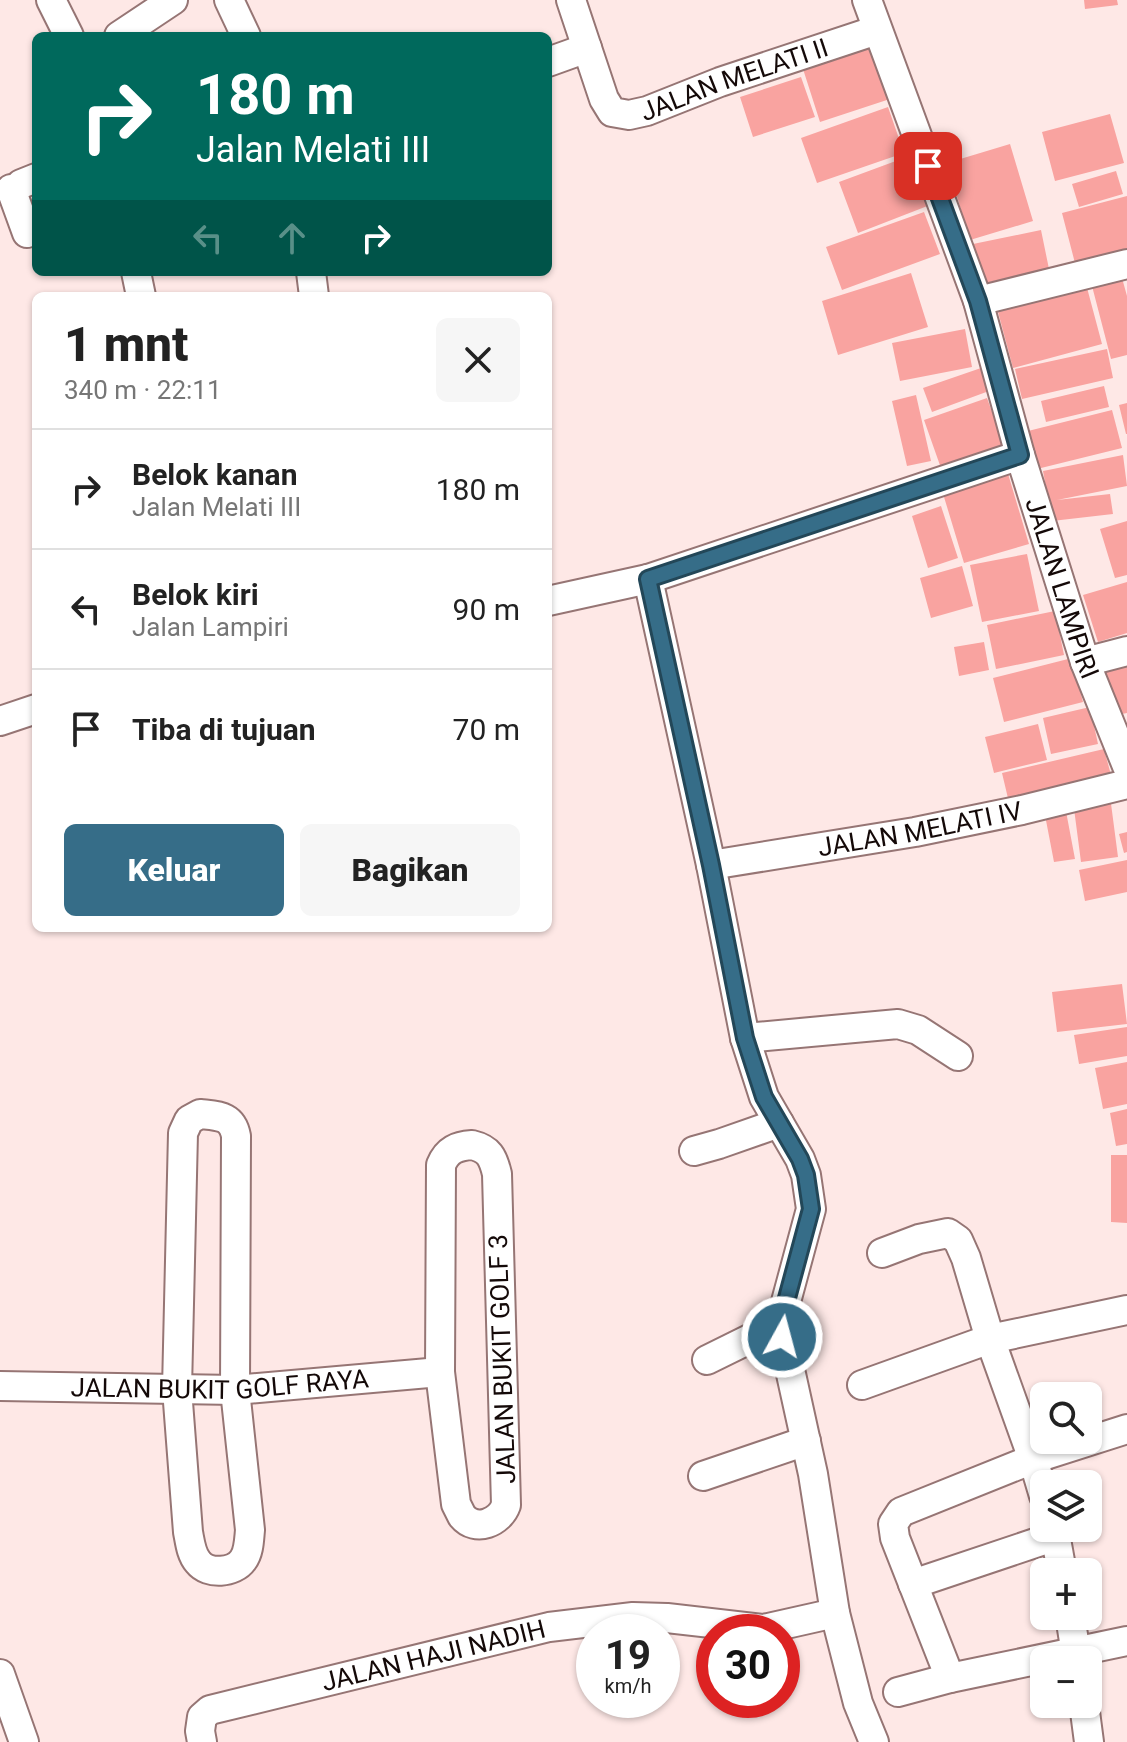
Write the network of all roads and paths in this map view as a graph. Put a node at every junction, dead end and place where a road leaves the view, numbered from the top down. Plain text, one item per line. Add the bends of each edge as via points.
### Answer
1 (51, 0) edge
2 (173, 0) edge
3 (229, 0) edge
4 (571, 0) edge
5 (867, 0) edge
6 (877, 30) junction
7 (67, 32) edge
8 (125, 32) edge
9 (244, 32) edge
10 (587, 48) junction
11 (552, 61) edge
12 (17, 186) edge
13 (27, 233) dead end
14 (1127, 264) edge
15 (978, 301) junction
16 (1020, 455) junction
17 (648, 579) junction
18 (552, 600) edge
19 (1127, 651) edge
20 (1085, 662) junction
21 (32, 710) edge
22 (0, 721) edge
23 (1127, 766) edge
24 (1127, 784) edge
25 (711, 865) junction
26 (745, 1038) junction
27 (958, 1056) dead end
28 (779, 1123) junction
29 (694, 1151) dead end
30 (882, 1253) dead end
31 (1127, 1310) edge
32 (780, 1324) junction
33 (990, 1339) junction
34 (707, 1360) dead end
35 (440, 1372) junction
36 (862, 1385) dead end
37 (0, 1386) edge
38 (177, 1389) junction
39 (235, 1390) junction
40 (1127, 1429) edge
41 (806, 1441) junction
42 (1033, 1459) junction
43 (1036, 1470) edge
44 (703, 1476) dead end
45 (1030, 1541) edge
46 (913, 1584) junction
47 (835, 1613) junction
48 (1127, 1641) edge
49 (1102, 1648) edge
50 (1030, 1664) edge
51 (0, 1674) edge
52 (950, 1678) junction
53 (898, 1692) dead end
54 (1086, 1718) edge
55 (24, 1742) edge
56 (202, 1742) edge
57 (874, 1742) edge
58 (1089, 1742) edge

1 - 7 street
2 - 8 street
3 - 9 street
4 - 10 street, JALAN MELATI II
5 - 6 street, JALAN LAMPIRI
6 - 10 street, JALAN MELATI II via 629,115 612,112
6 - 15 street, JALAN LAMPIRI
10 - 11 street
12 - 13 street
14 - 15 street
15 - 16 street, JALAN LAMPIRI
16 - 17 street
16 - 20 street, JALAN LAMPIRI
17 - 18 street
17 - 25 street
19 - 20 street
20 - 23 street, JALAN LAMPIRI
21 - 22 street
24 - 25 street, JALAN MELATI IV via 915,832
25 - 26 street
26 - 27 street via 898,1024 918,1030
26 - 28 street via 764,1097
28 - 29 street
28 - 32 street via 806,1175 811,1209
30 - 33 street via 948,1233 958,1240
31 - 33 street
32 - 34 street
32 - 41 street
33 - 36 street
33 - 42 street
35 - 35 street, JALAN BUKIT GOLF 3 via 456,1504 469,1522 493,1522 506,1505 497,1174 489,1154 472,1145 452,1150 441,1165
35 - 39 street, JALAN BUKIT GOLF RAYA
37 - 38 street, JALAN BUKIT GOLF RAYA
38 - 39 street, JALAN BUKIT GOLF RAYA
38 - 39 street via 188,1532 198,1563 221,1571 243,1561 249,1544
38 - 39 street via 183,1133 189,1120 200,1114 225,1117 236,1136
40 - 42 street
41 - 44 street
41 - 47 street
42 - 43 street
42 - 46 street via 901,1512 893,1524 895,1538
45 - 46 street
46 - 52 street
47 - 56 street, JALAN HAJI NADIH via 764,1629 633,1617 549,1627 210,1710 202,1717
47 - 57 street via 858,1703
48 - 49 street
50 - 52 street
51 - 55 street
52 - 53 street
54 - 58 street

